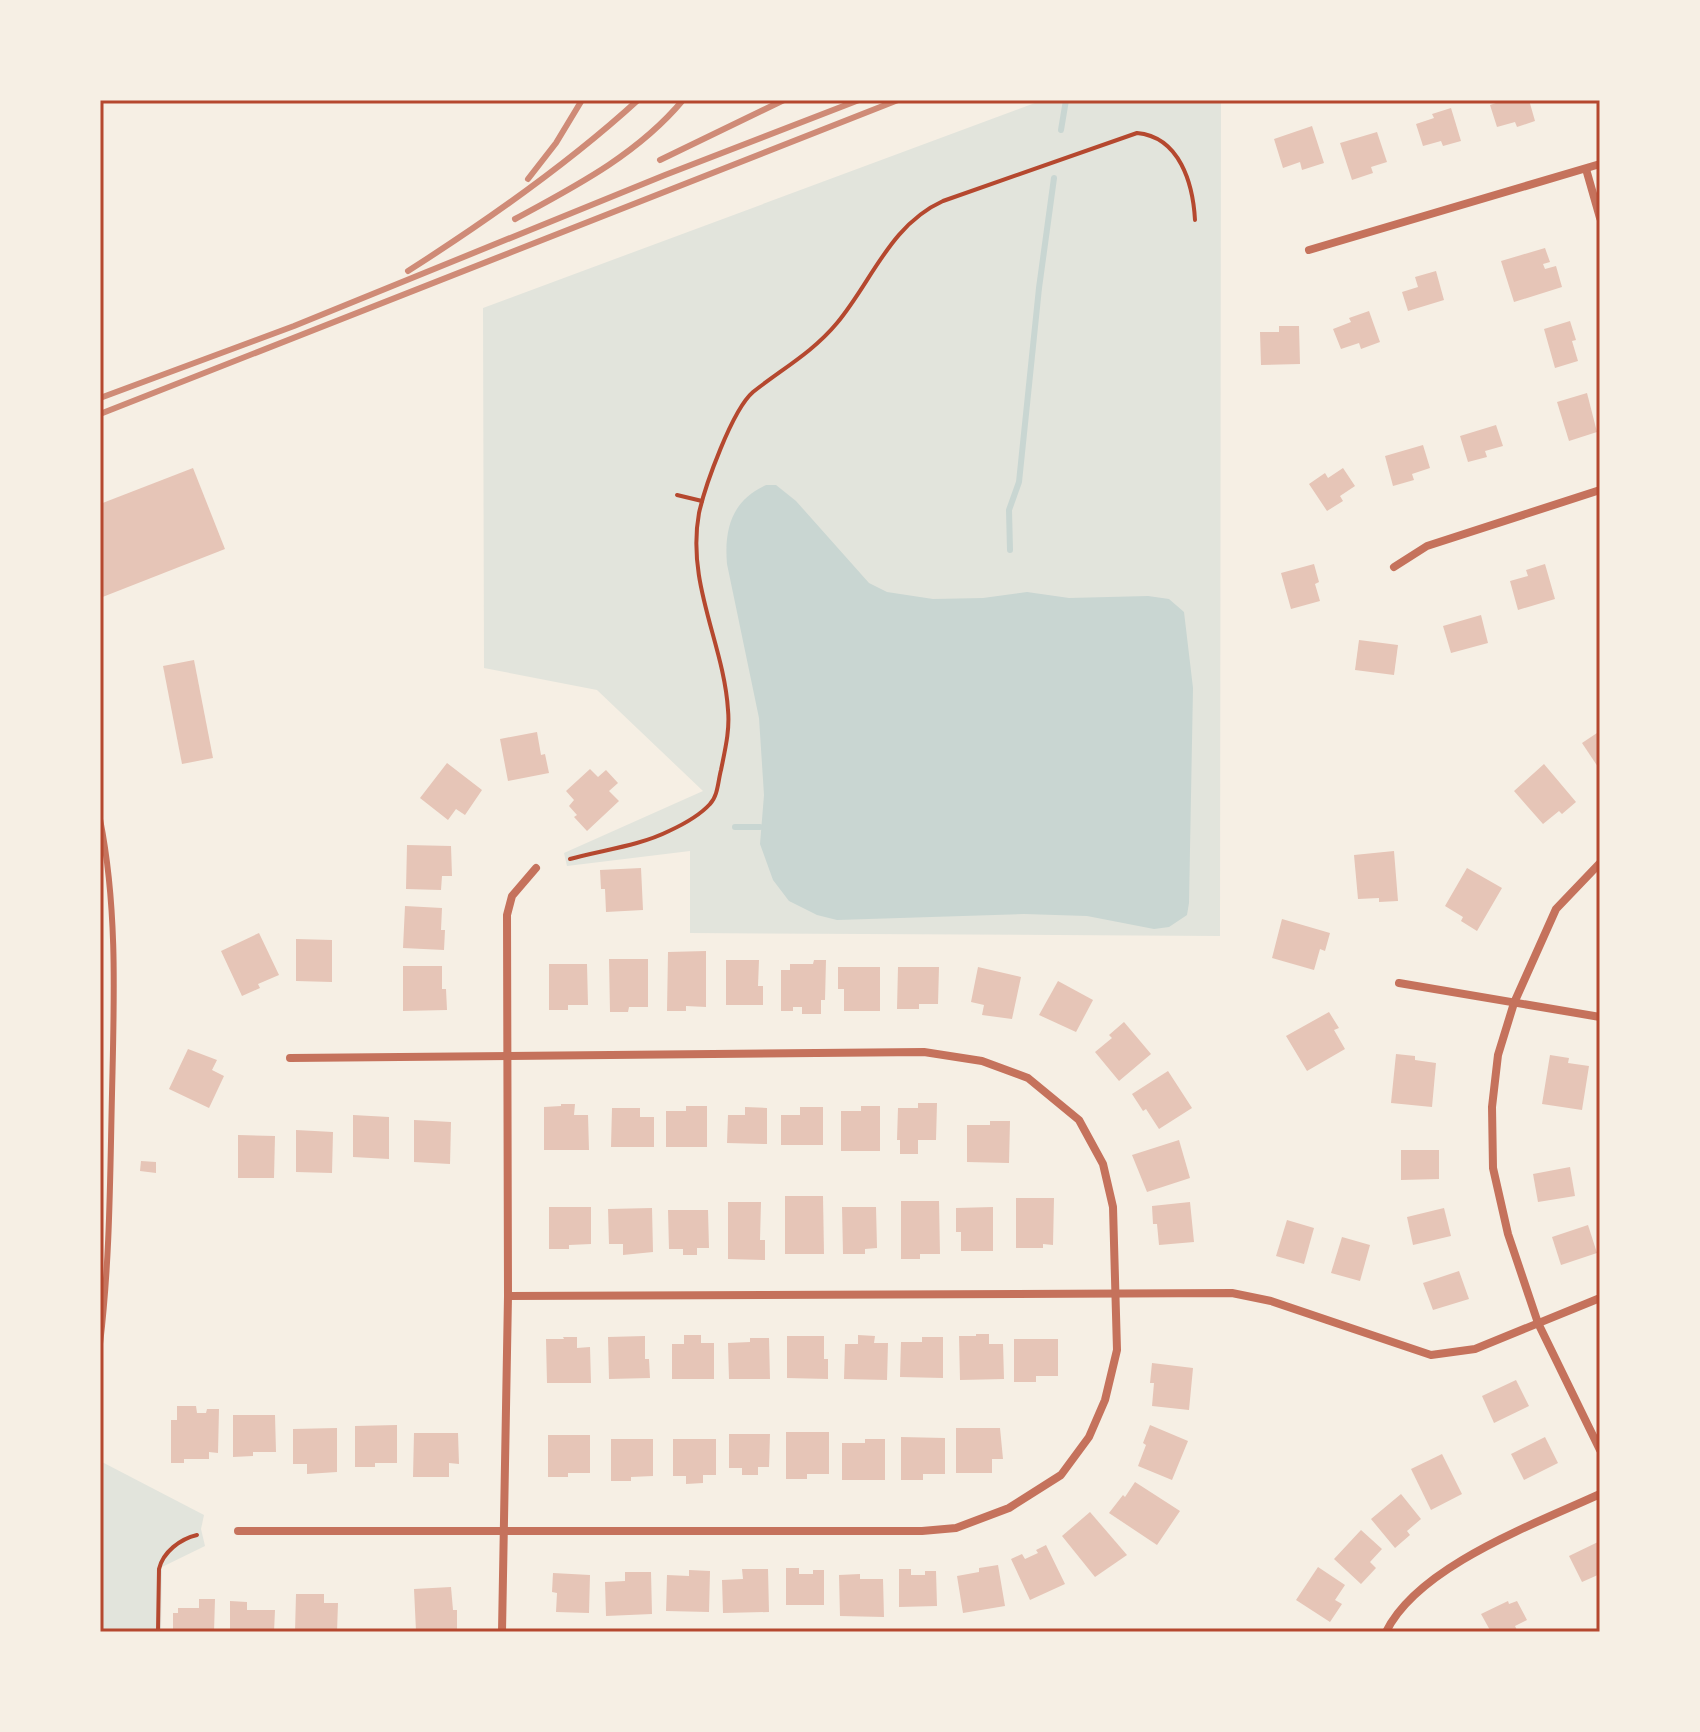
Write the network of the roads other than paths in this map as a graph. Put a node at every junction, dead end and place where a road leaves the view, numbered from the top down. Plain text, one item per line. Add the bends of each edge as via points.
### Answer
1 (1600, 164) edge
2 (1586, 169) junction
3 (1600, 218) edge
4 (1309, 250) dead end
5 (1600, 490) edge
6 (1394, 567) dead end
7 (100, 819) edge
8 (1600, 863) edge
9 (536, 868) dead end
10 (1399, 983) dead end
11 (1514, 1003) junction
12 (1600, 1017) edge
13 (508, 1057) junction
14 (290, 1058) dead end
15 (1115, 1292) junction
16 (508, 1296) junction
17 (1600, 1298) edge
18 (1538, 1323) junction
19 (100, 1344) edge
20 (1600, 1450) edge
21 (1600, 1494) edge
22 (238, 1531) dead end
23 (502, 1531) junction
24 (502, 1632) edge
25 (1386, 1632) edge

1 - 2 street
2 - 3 street
2 - 4 street
5 - 6 street via 1427,546
7 - 19 lane via 114,969 108,1277
8 - 11 street via 1556,909
9 - 13 street via 512,896 507,915
10 - 11 street
11 - 12 street
11 - 18 street via 1498,1055 1493,1168
13 - 14 street
13 - 15 street via 924,1052 982,1061 1028,1078 1079,1120 1103,1164 1113,1207
13 - 16 street
15 - 16 street
15 - 18 street via 1245,1295 1431,1355 1475,1349
15 - 23 street via 1117,1350 1089,1437 1061,1475 1009,1508 956,1528 922,1531
16 - 23 street
17 - 18 street
18 - 20 street
21 - 25 street via 1464,1559 1412,1595
22 - 23 street
23 - 24 street

